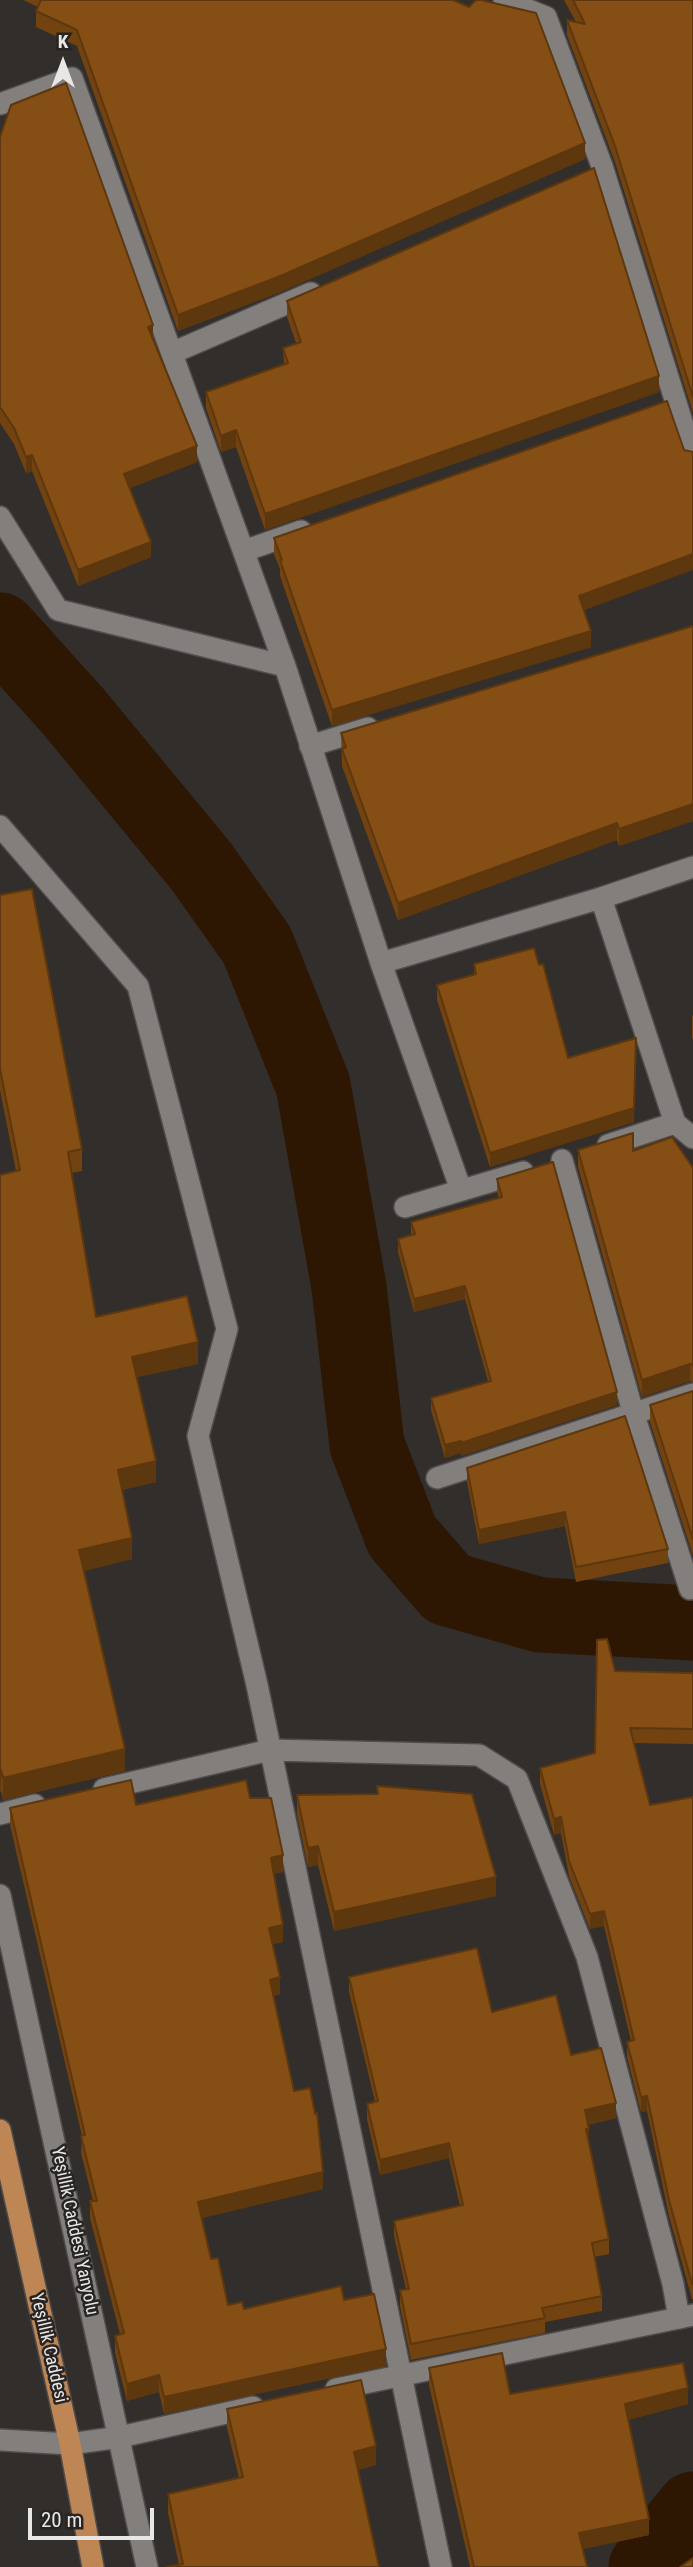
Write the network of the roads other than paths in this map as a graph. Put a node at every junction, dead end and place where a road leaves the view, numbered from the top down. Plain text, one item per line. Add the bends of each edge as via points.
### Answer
1 (505, 0) edge
2 (0, 104) edge
3 (602, 166) junction
4 (577, 177) edge
5 (336, 282) edge
6 (172, 354) junction
7 (693, 457) edge
8 (0, 517) edge
9 (322, 524) edge
10 (244, 551) junction
11 (285, 666) junction
12 (389, 722) edge
13 (310, 746) junction
14 (0, 826) edge
15 (693, 867) edge
16 (601, 898) junction
17 (382, 963) junction
18 (675, 1123) junction
19 (693, 1138) edge
20 (562, 1160) junction
21 (461, 1190) junction
22 (405, 1207) dead end
23 (693, 1394) edge
24 (633, 1412) junction
25 (437, 1478) dead end
26 (690, 1589) dead end
27 (270, 1750) junction
28 (81, 1794) edge
29 (54, 1801) edge
30 (0, 1814) edge
31 (0, 1895) edge
32 (0, 2130) edge
33 (686, 2316) edge
34 (400, 2375) junction
35 (320, 2393) edge
36 (280, 2401) edge
37 (120, 2437) junction
38 (0, 2440) edge
39 (70, 2444) junction
40 (93, 2567) edge
41 (147, 2567) edge
42 (441, 2567) edge

1 - 3 street via 546,17
2 - 6 street via 72,78
3 - 4 street
3 - 7 street via 667,403
5 - 6 street
6 - 10 street
8 - 11 street via 58,610
9 - 10 street
10 - 11 street
11 - 13 street
12 - 13 street
13 - 17 street
14 - 27 street via 138,986 227,1329 198,1436
15 - 16 street
16 - 17 street
16 - 18 street
17 - 21 street
18 - 19 street
18 - 20 street
20 - 21 street
20 - 24 street
21 - 22 street
23 - 24 street
24 - 25 street
24 - 26 street
27 - 28 street
27 - 33 street via 479,1755 517,1779 586,1957
27 - 34 street
29 - 30 street
31 - 37 street, Yeşillik Caddesi Yanyolu
32 - 39 highway, Yeşillik Caddesi
33 - 34 street
34 - 35 street
34 - 42 street
36 - 37 street
37 - 39 street
37 - 41 street, Yeşillik Caddesi Yanyolu
38 - 39 street
39 - 40 highway, Yeşillik Caddesi

